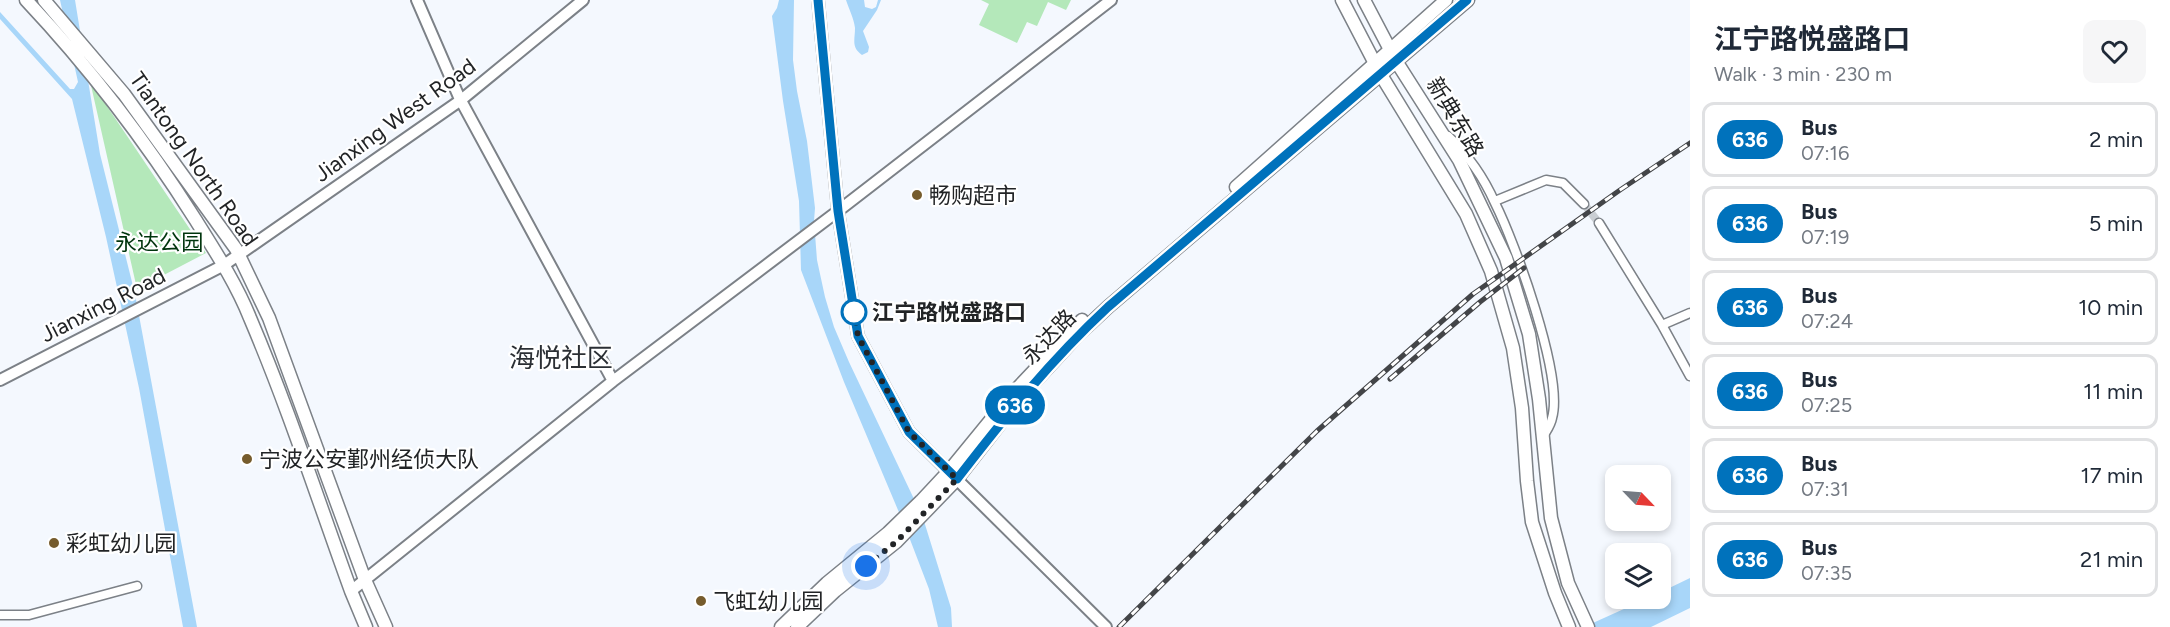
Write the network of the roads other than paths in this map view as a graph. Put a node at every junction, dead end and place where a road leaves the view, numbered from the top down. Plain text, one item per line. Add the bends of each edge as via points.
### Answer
1 (26, 0) edge
2 (44, 0) edge
3 (417, 0) edge
4 (583, 0) edge
5 (818, 0) edge
6 (1111, 0) edge
7 (1342, 0) edge
8 (1364, 0) edge
9 (1446, 0) edge
10 (1468, 0) edge
11 (1393, 55) junction
12 (1375, 64) junction
13 (1381, 75) junction
14 (461, 100) junction
15 (1438, 128) junction
16 (1495, 201) junction
17 (1584, 204) tunnel mouth
18 (838, 211) junction
19 (1599, 223) tunnel mouth
20 (238, 255) junction
21 (224, 265) junction
22 (1690, 313) edge
23 (1662, 326) junction
24 (1690, 376) edge
25 (0, 380) edge
26 (613, 381) junction
27 (1542, 438) junction
28 (953, 475) junction
29 (892, 538) junction
30 (364, 580) junction
31 (137, 586) dead end
32 (351, 591) junction
33 (0, 615) edge
34 (23, 616) junction
35 (1586, 623) edge
36 (1568, 626) edge
37 (26, 627) edge
38 (366, 627) edge
39 (386, 627) edge
40 (781, 627) edge
41 (797, 627) edge
42 (1106, 627) edge

1 - 21 main road, Tiantong North Road via 133,125
2 - 20 main road, Tiantong North Road via 124,94
3 - 14 street
4 - 14 street, Jianxing West Road
5 - 18 street
6 - 18 street
7 - 12 main road
8 - 11 main road, 新典东路
9 - 11 main road
10 - 11 main road
11 - 12 main road, 永达路
11 - 13 main road, 永达路
11 - 15 main road, 新典东路
12 - 13 main road
12 - 28 main road, 永达路 via 1071,330 1012,394
13 - 28 main road, 永达路 via 1078,335
13 - 36 main road via 1466,214 1491,271 1513,348 1532,522
14 - 20 street, Jianxing West Road
14 - 26 street
15 - 16 street via 1464,151
15 - 27 main road, 新典东路 via 1459,160 1506,258 1529,334
16 - 17 street via 1546,180 1563,183
16 - 27 street via 1513,243 1549,360 1554,399 1552,418
18 - 26 street
18 - 28 street via 858,336 909,432
19 - 23 street
20 - 21 street, Jianxing West Road
20 - 30 main road, Tiantong North Road via 269,318
21 - 25 street, Jianxing Road
21 - 32 main road, Tiantong North Road via 254,327
22 - 23 street
23 - 24 street
26 - 30 street
27 - 35 main road, 新典东路 via 1551,518 1568,583
28 - 29 main road, 永达路
28 - 42 street
29 - 40 main road via 827,583
29 - 41 main road, 永达路
30 - 32 street
30 - 39 main road, Tiantong North Road
31 - 34 street
32 - 38 main road, Tiantong North Road
33 - 34 street
34 - 37 street

